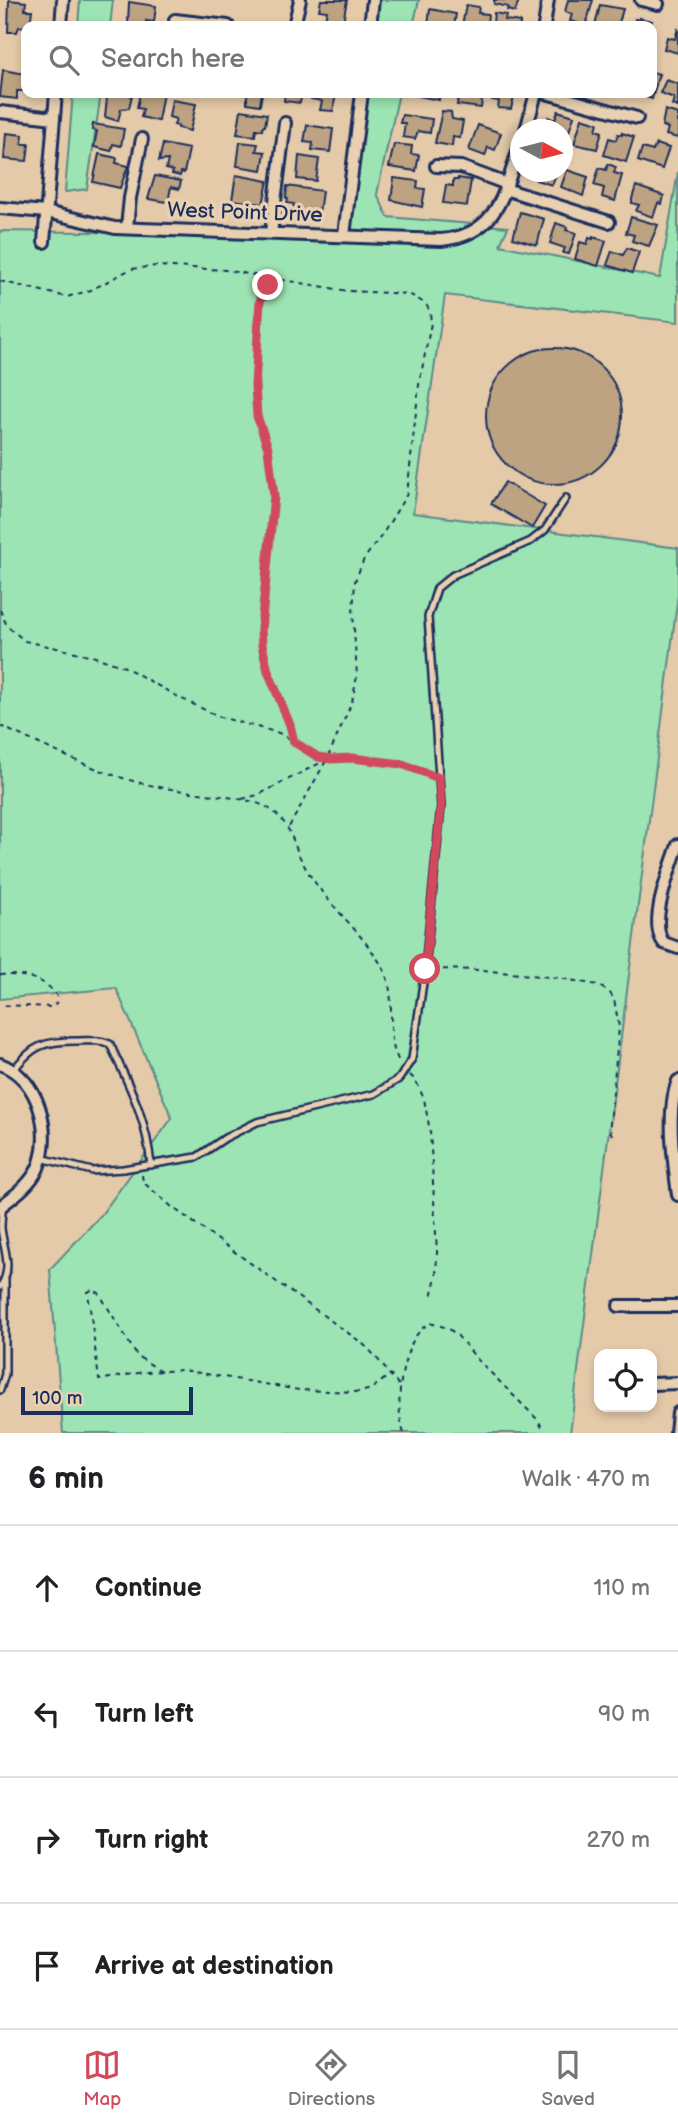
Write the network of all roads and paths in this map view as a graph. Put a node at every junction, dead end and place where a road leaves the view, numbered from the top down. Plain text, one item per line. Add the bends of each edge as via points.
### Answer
1 (63, 0) edge
2 (300, 0) edge
3 (373, 0) edge
4 (548, 0) edge
5 (642, 0) edge
6 (658, 4) dead end
7 (175, 20) dead end
8 (61, 21) edge
9 (184, 21) edge
10 (295, 21) edge
11 (371, 21) edge
12 (545, 21) edge
13 (56, 98) edge
14 (361, 98) edge
15 (535, 98) edge
16 (564, 98) edge
17 (0, 112) edge
18 (54, 118) junction
19 (637, 118) dead end
20 (529, 119) edge
21 (285, 123) dead end
22 (142, 139) dead end
23 (436, 166) dead end
24 (510, 174) edge
25 (506, 186) junction
26 (0, 208) edge
27 (46, 212) junction
28 (609, 222) dead end
29 (127, 227) junction
30 (271, 233) junction
31 (344, 235) junction
32 (44, 242) dead end
33 (275, 279) junction
34 (0, 281) edge
35 (566, 498) dead end
36 (0, 610) edge
37 (0, 726) edge
38 (294, 742) junction
39 (327, 758) junction
40 (439, 778) junction
41 (241, 799) junction
42 (289, 827) junction
43 (678, 845) edge
44 (678, 948) edge
45 (425, 969) junction
46 (0, 975) edge
47 (0, 1004) edge
48 (0, 1063) edge
49 (405, 1070) junction
50 (12, 1071) junction
51 (677, 1081) edge
52 (615, 1139) dead end
53 (41, 1158) junction
54 (152, 1165) junction
55 (139, 1167) junction
56 (678, 1195) edge
57 (1, 1206) edge
58 (1, 1228) edge
59 (5, 1280) junction
60 (0, 1287) edge
61 (431, 1297) dead end
62 (619, 1306) dead end
63 (678, 1306) edge
64 (161, 1371) junction
65 (390, 1376) junction
66 (678, 1383) edge
67 (657, 1384) edge
68 (399, 1385) junction
69 (0, 1390) edge
70 (678, 1413) edge
71 (404, 1433) edge
72 (544, 1433) edge
73 (676, 1433) edge

1 - 8 street
2 - 10 street
3 - 11 street
4 - 12 street
5 - 6 street
7 - 9 street
13 - 18 street
14 - 31 street
15 - 20 street
16 - 19 street
17 - 18 street
18 - 27 street
21 - 30 street
22 - 29 street
23 - 25 street via 461,167
24 - 25 street
25 - 28 street
25 - 31 street, West Point Drive via 486,223 458,238
26 - 27 street, West Point Drive
27 - 29 street, West Point Drive
27 - 32 street
29 - 30 street, West Point Drive
30 - 31 street, West Point Drive
33 - 34 path via 225,270 131,268 91,290 67,297
33 - 38 path via 260,301 255,386 274,496 261,629 264,659
33 - 39 path via 348,291 409,294 430,312 407,494 359,568 352,613 355,688
35 - 40 lane via 545,530 531,541 453,575 437,587 428,617
36 - 38 path via 7,626 24,641 125,667 220,717 279,733
37 - 41 path via 132,781
38 - 39 path
39 - 40 path via 402,764
39 - 41 path via 258,795
39 - 42 path
40 - 45 lane via 441,806
41 - 42 path via 269,808
42 - 49 path via 302,863 319,889 382,965 392,999 393,1039
43 - 44 street via 657,928 662,942
45 - 49 lane via 412,1059
45 - 52 path via 559,978 598,985 610,993 619,1021 610,1124
46 - 47 path via 34,978 56,992 60,1000 51,1007
48 - 50 street
49 - 54 lane via 374,1094 257,1122 197,1157
49 - 61 path via 416,1081 428,1116 436,1252
50 - 53 street via 38,1101 45,1129
50 - 54 lane via 32,1050 55,1040 110,1044 142,1112
51 - 56 street via 672,1152
53 - 55 lane via 92,1171
53 - 57 street via 29,1183
54 - 55 lane
55 - 65 path via 144,1182 172,1207 362,1343
57 - 58 lane
58 - 59 lane via 8,1263
59 - 60 lane
59 - 69 lane via 5,1374
62 - 63 street
64 - 64 path via 99,1380 88,1292 99,1293 137,1356
64 - 65 path via 183,1370 299,1390 360,1392
65 - 68 path
66 - 67 street
68 - 71 path
68 - 72 path via 416,1334 430,1323 438,1323 457,1335 539,1421
70 - 73 street

